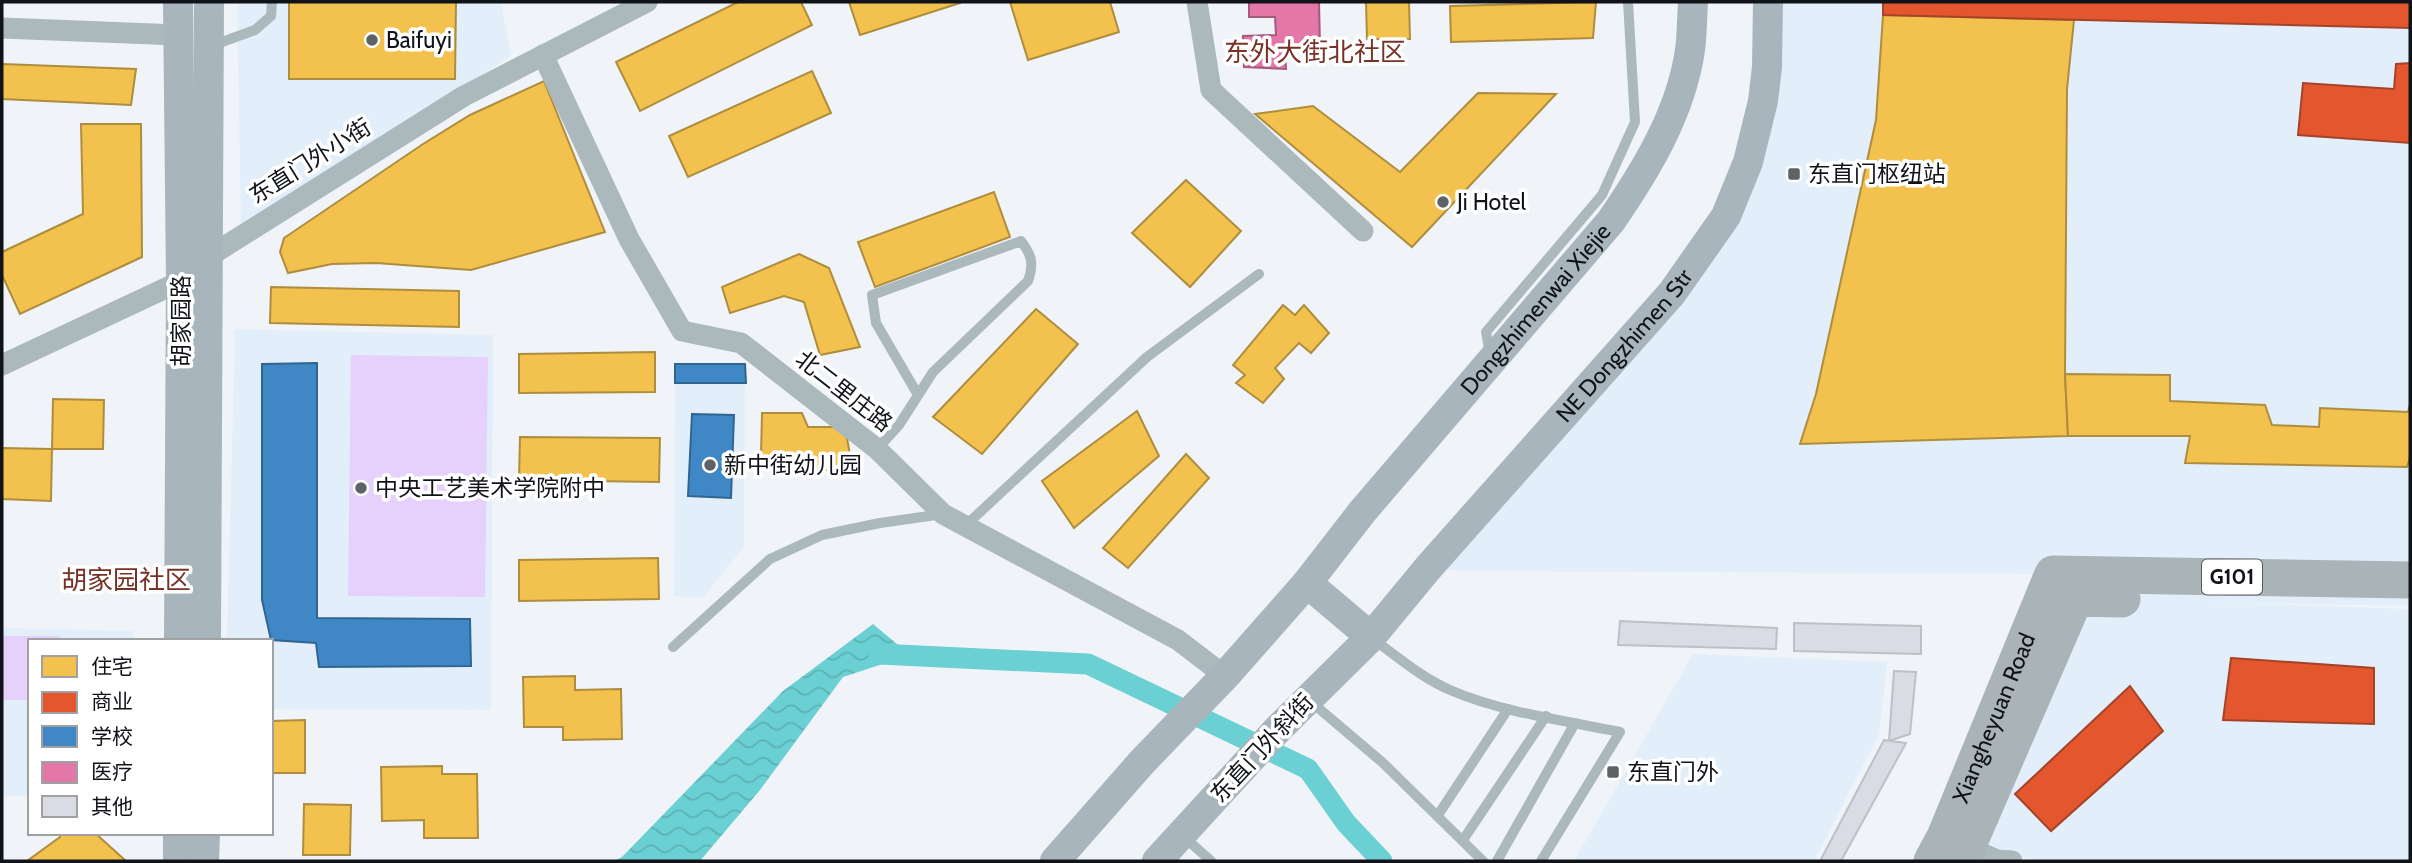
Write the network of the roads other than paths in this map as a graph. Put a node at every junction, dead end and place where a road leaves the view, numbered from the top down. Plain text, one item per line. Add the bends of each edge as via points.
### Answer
1 (178, 2) edge
2 (209, 2) edge
3 (272, 2) edge
4 (647, 2) edge
5 (1196, 2) edge
6 (1628, 2) edge
7 (1693, 2) edge
8 (1768, 2) edge
9 (2, 28) edge
10 (178, 35) junction
11 (209, 47) junction
12 (543, 55) junction
13 (1363, 231) dead end
14 (208, 257) junction
15 (1259, 274) dead end
16 (181, 281) junction
17 (1491, 362) junction
18 (2, 365) edge
19 (918, 395) junction
20 (877, 449) junction
21 (943, 514) junction
22 (965, 526) junction
23 (2410, 580) edge
24 (1307, 583) junction
25 (2064, 586) junction
26 (2410, 602) edge
27 (1371, 637) junction
28 (179, 639) edge
29 (206, 639) edge
30 (674, 647) dead end
31 (1225, 676) junction
32 (1308, 699) junction
33 (1508, 709) junction
34 (1546, 716) junction
35 (1575, 723) junction
36 (1438, 815) junction
37 (1181, 834) junction
38 (178, 835) edge
39 (205, 835) edge
40 (1463, 840) junction
41 (1965, 855) edge
42 (178, 861) edge
43 (204, 861) edge
44 (1055, 861) edge
45 (1157, 861) edge
46 (1212, 861) edge
47 (1483, 861) edge
48 (1497, 861) edge
49 (1541, 861) edge
50 (1932, 861) edge
51 (2012, 861) edge

1 - 10 main road, 胡家园路
2 - 11 main road, 胡家园路
3 - 11 lane via 271,16 255,30
4 - 12 street, 东直门外小街
5 - 13 street via 1211,90
6 - 17 lane via 1635,122 1602,195 1486,332
7 - 17 main road, Dongzhimenwai Xiejie via 1690,51 1676,105 1643,175 1611,221
8 - 27 main road, NE Dongzhimen Str via 1763,101 1748,162 1726,216 1672,293
9 - 10 street
10 - 16 main road, 胡家园路
11 - 14 main road, 胡家园路
12 - 14 street, 东直门外小街 via 464,96
12 - 20 street, 北二里庄路 via 629,239 682,331 741,343
14 - 16 street, 东直门外小街
14 - 29 main road, 胡家园路
15 - 22 lane via 1147,357
16 - 18 street, 东直门外小街
16 - 28 main road, 胡家园路
17 - 24 main road, Dongzhimenwai Xiejie
19 - 19 lane via 933,372 1028,281 1033,268 1021,241 872,295 876,323
19 - 20 lane
20 - 21 street, 北二里庄路
21 - 22 street, 北二里庄路
21 - 30 lane via 822,535 770,559
22 - 31 street, 北二里庄路 via 1178,640
23 - 25 highway, G101
24 - 27 main road
24 - 31 main road
25 - 26 highway, G101
25 - 41 highway
25 - 50 highway, Xiangheyuan Road
27 - 32 main road, 东直门外斜街
27 - 33 lane via 1428,679
31 - 44 main road
32 - 36 lane
32 - 37 main road, 东直门外斜街
33 - 34 lane
33 - 36 lane
34 - 35 lane
34 - 40 lane
35 - 48 lane
35 - 49 lane via 1620,732
36 - 40 lane
37 - 45 main road, 东直门外斜街
37 - 46 lane
38 - 42 main road
39 - 43 main road
40 - 47 lane
41 - 51 street

